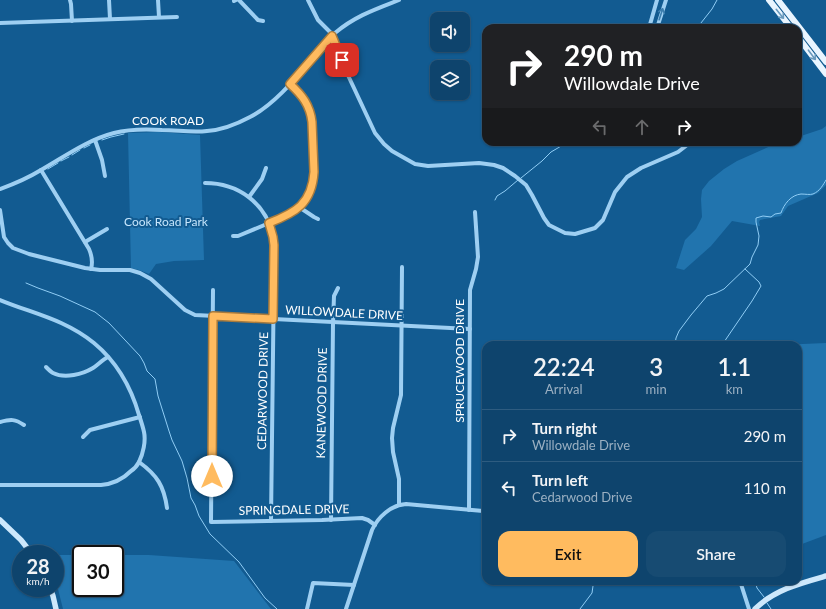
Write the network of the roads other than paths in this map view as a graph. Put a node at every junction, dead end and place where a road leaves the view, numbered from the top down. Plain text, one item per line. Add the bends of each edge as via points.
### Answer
1 (70, 0) edge
2 (109, 0) edge
3 (158, 0) edge
4 (236, 0) edge
5 (308, 0) edge
6 (399, 0) edge
7 (657, 0) edge
8 (666, 0) edge
9 (769, 0) edge
10 (778, 0) edge
11 (158, 17) junction
12 (177, 17) dead end
13 (110, 19) junction
14 (72, 20) junction
15 (263, 21) dead end
16 (0, 23) edge
17 (650, 24) edge
18 (658, 24) edge
19 (788, 24) edge
20 (797, 24) edge
21 (802, 31) edge
22 (332, 36) junction
23 (802, 42) edge
24 (826, 62) edge
25 (826, 74) edge
26 (290, 84) junction
27 (95, 140) junction
28 (686, 146) edge
29 (266, 168) dead end
30 (41, 170) junction
31 (105, 176) dead end
32 (205, 182) dead end
33 (0, 189) edge
34 (249, 197) junction
35 (299, 207) junction
36 (0, 210) edge
37 (475, 212) dead end
38 (318, 219) dead end
39 (269, 223) junction
40 (107, 229) dead end
41 (233, 236) dead end
42 (85, 242) junction
43 (402, 267) dead end
44 (91, 269) junction
45 (338, 288) dead end
46 (213, 290) dead end
47 (0, 300) edge
48 (213, 316) junction
49 (273, 319) junction
50 (333, 322) junction
51 (402, 326) junction
52 (470, 329) junction
53 (108, 357) junction
54 (46, 367) dead end
55 (140, 417) junction
56 (0, 422) edge
57 (24, 425) dead end
58 (83, 437) dead end
59 (139, 462) junction
60 (0, 485) edge
61 (399, 504) junction
62 (166, 508) dead end
63 (469, 510) junction
64 (482, 511) edge
65 (0, 520) edge
66 (331, 520) junction
67 (271, 521) junction
68 (375, 525) junction
69 (25, 545) edge
70 (826, 576) edge
71 (802, 584) edge
72 (354, 585) junction
73 (741, 585) edge
74 (797, 585) edge
75 (53, 597) edge
76 (56, 609) edge
77 (307, 609) edge
78 (346, 609) edge
79 (749, 609) edge
80 (755, 609) edge

1 - 14 street
2 - 13 street
3 - 11 street
4 - 15 street via 258,20
5 - 22 street via 318,20
6 - 22 street, COOK ROAD via 358,17
7 - 17 street
18 -> 8 street
9 -> 19 main road
10 - 20 main road
11 - 12 street
11 - 13 street
13 - 14 street
14 - 16 street
21 - 24 main road
22 - 26 street, COOK ROAD
22 - 28 street via 375,133 392,151 415,164 428,166 479,164 503,168 526,185 547,223 565,234 595,228 603,220 615,192 627,177
23 -> 25 main road
26 - 27 street, COOK ROAD via 260,112 227,127 205,131 132,130
26 - 35 street via 306,102 312,122 314,179 310,192
27 - 30 street, COOK ROAD
27 - 31 street
29 - 34 street via 259,185
30 - 33 street, COOK ROAD
30 - 42 street
32 - 34 street, CEDARWOOD DRIVE via 228,186
34 - 39 street, CEDARWOOD DRIVE
35 - 38 street
35 - 39 street
36 - 44 street, WILLOWDALE DRIVE via 4,237 13,248
37 - 52 street, SPRUCEWOOD DRIVE via 478,257 470,290
39 - 41 street
39 - 49 street, CEDARWOOD DRIVE via 274,245
40 - 42 street
42 - 44 street via 91,255
43 - 51 street
44 - 48 street, WILLOWDALE DRIVE via 130,270 142,274 188,312
45 - 50 street, KANEWOOD DRIVE via 334,296
46 - 48 street
47 - 53 street via 74,329
48 - 49 street, WILLOWDALE DRIVE
48 - 67 street, SPRINGDALE DRIVE via 211,522
49 - 50 street, WILLOWDALE DRIVE
49 - 67 street, CEDARWOOD DRIVE
50 - 51 street, WILLOWDALE DRIVE
50 - 66 street, KANEWOOD DRIVE
51 - 52 street, WILLOWDALE DRIVE
51 - 61 street via 401,395 392,438 399,479
52 - 63 street, SPRUCEWOOD DRIVE
53 - 54 street via 92,368 74,375 53,373
53 - 55 street via 133,396
55 - 58 street via 90,430
55 - 59 street via 144,440
56 - 57 street via 16,420
59 - 60 street via 126,476 106,485
59 - 62 street via 159,482
61 - 63 street
61 - 68 street via 384,514
63 - 64 street
65 - 69 street
66 - 67 street, SPRINGDALE DRIVE
66 - 68 street, SPRINGDALE DRIVE via 365,519
68 - 72 street
70 - 71 street
72 - 77 street via 313,583
72 - 78 street
73 - 79 street
74 - 80 street via 777,593
75 - 76 street

